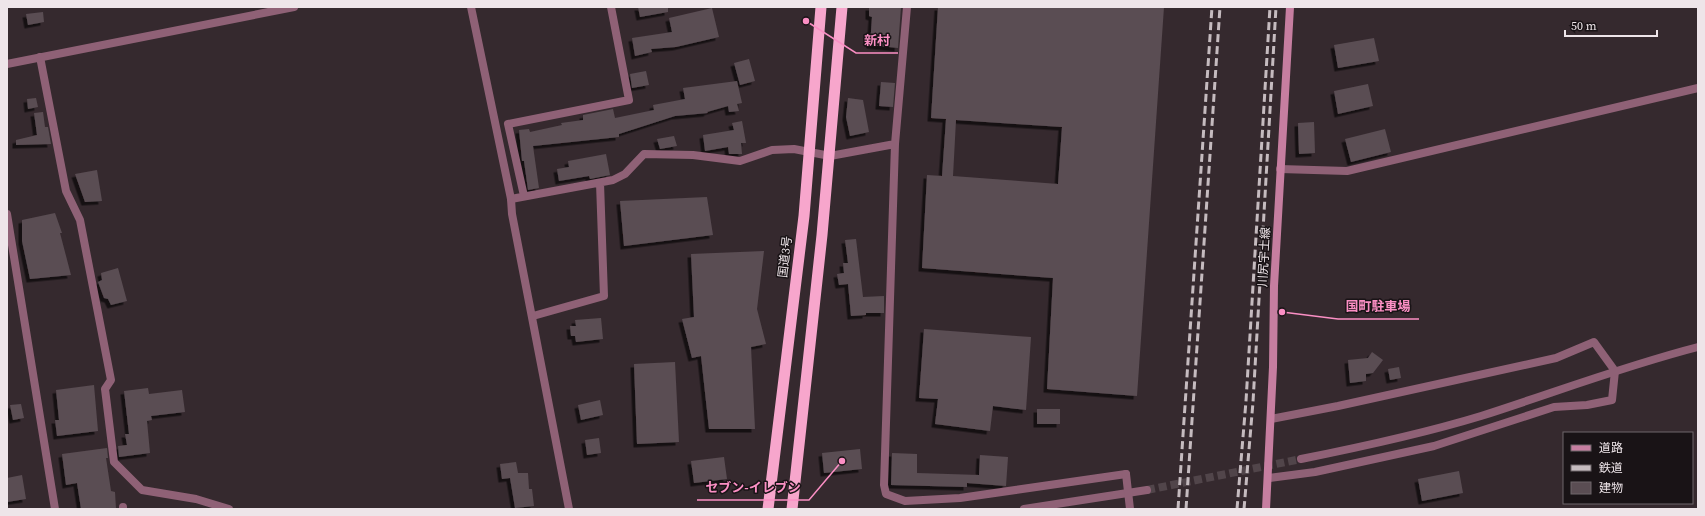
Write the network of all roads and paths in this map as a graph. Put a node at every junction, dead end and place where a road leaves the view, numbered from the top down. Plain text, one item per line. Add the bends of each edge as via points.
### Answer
1 (294, 7) edge
2 (471, 7) edge
3 (610, 7) edge
4 (821, 7) edge
5 (842, 7) edge
6 (907, 7) edge
7 (1290, 7) edge
8 (40, 57) junction
9 (7, 64) edge
10 (1698, 88) edge
11 (896, 144) junction
12 (809, 153) junction
13 (830, 156) junction
14 (1280, 169) junction
15 (600, 182) junction
16 (524, 196) junction
17 (511, 199) junction
18 (7, 214) edge
19 (533, 316) junction
20 (1698, 347) edge
21 (1615, 371) junction
22 (1271, 419) junction
23 (1301, 459) tunnel mouth
24 (1269, 478) junction
25 (1147, 490) tunnel mouth
26 (55, 509) edge
27 (229, 509) edge
28 (570, 509) edge
29 (768, 509) edge
30 (792, 509) edge
31 (1024, 509) edge
32 (1130, 509) edge
33 (1266, 509) edge

1 - 8 street
2 - 17 street
3 - 16 street via 629,100 508,124
4 - 12 highway, 国道3号
5 - 13 highway
6 - 11 street
7 - 14 main road, 川尻宇土線
8 - 9 street
8 - 27 street via 66,191 80,220 111,380 105,389 114,462 142,490 196,499
10 - 14 street via 1347,171
11 - 13 street
11 - 32 street, bridge via 884,477 886,494 904,501 960,498 1126,474
12 - 13 street
12 - 15 street via 772,150 740,161 693,155 644,154 625,174 613,180
12 - 29 highway, 国道3号 via 803,224
13 - 30 highway
14 - 22 main road, 川尻宇土線
15 - 16 street
15 - 19 street via 604,296
16 - 17 street
17 - 19 street
18 - 26 street
19 - 28 street
20 - 21 street
21 - 22 street via 1594,342 1556,358
21 - 23 street via 1437,428
21 - 24 street via 1612,400 1554,407 1434,446 1315,472
22 - 24 main road, 川尻宇土線
24 - 33 main road, 川尻宇土線
25 - 31 street

